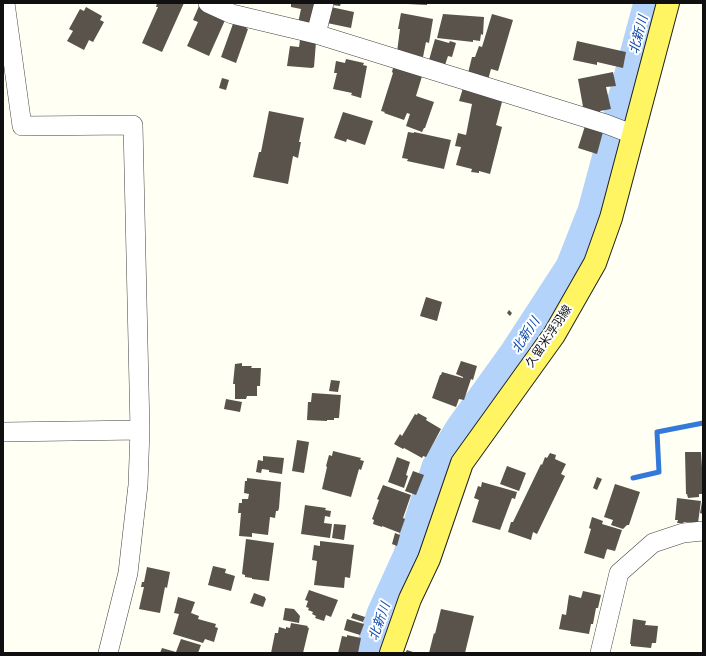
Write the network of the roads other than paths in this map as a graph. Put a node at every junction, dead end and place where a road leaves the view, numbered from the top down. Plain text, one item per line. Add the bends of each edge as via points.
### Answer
1 (5, 3) edge
2 (208, 3) edge
3 (324, 3) edge
4 (668, 3) edge
5 (316, 34) junction
6 (630, 133) junction
7 (140, 430) junction
8 (3, 432) edge
9 (703, 531) edge
10 (108, 653) edge
11 (391, 653) edge
12 (600, 653) edge

1 - 7 street via 22,126 133,126
2 - 5 street via 232,14
3 - 5 street
4 - 6 main road, 久留米浮羽線
5 - 6 street
6 - 11 main road, 久留米浮羽線 via 611,218 595,263 554,335 462,462 429,559 410,599
7 - 8 street
7 - 10 street via 138,485 128,573
9 - 12 street via 683,533 653,543 619,573

